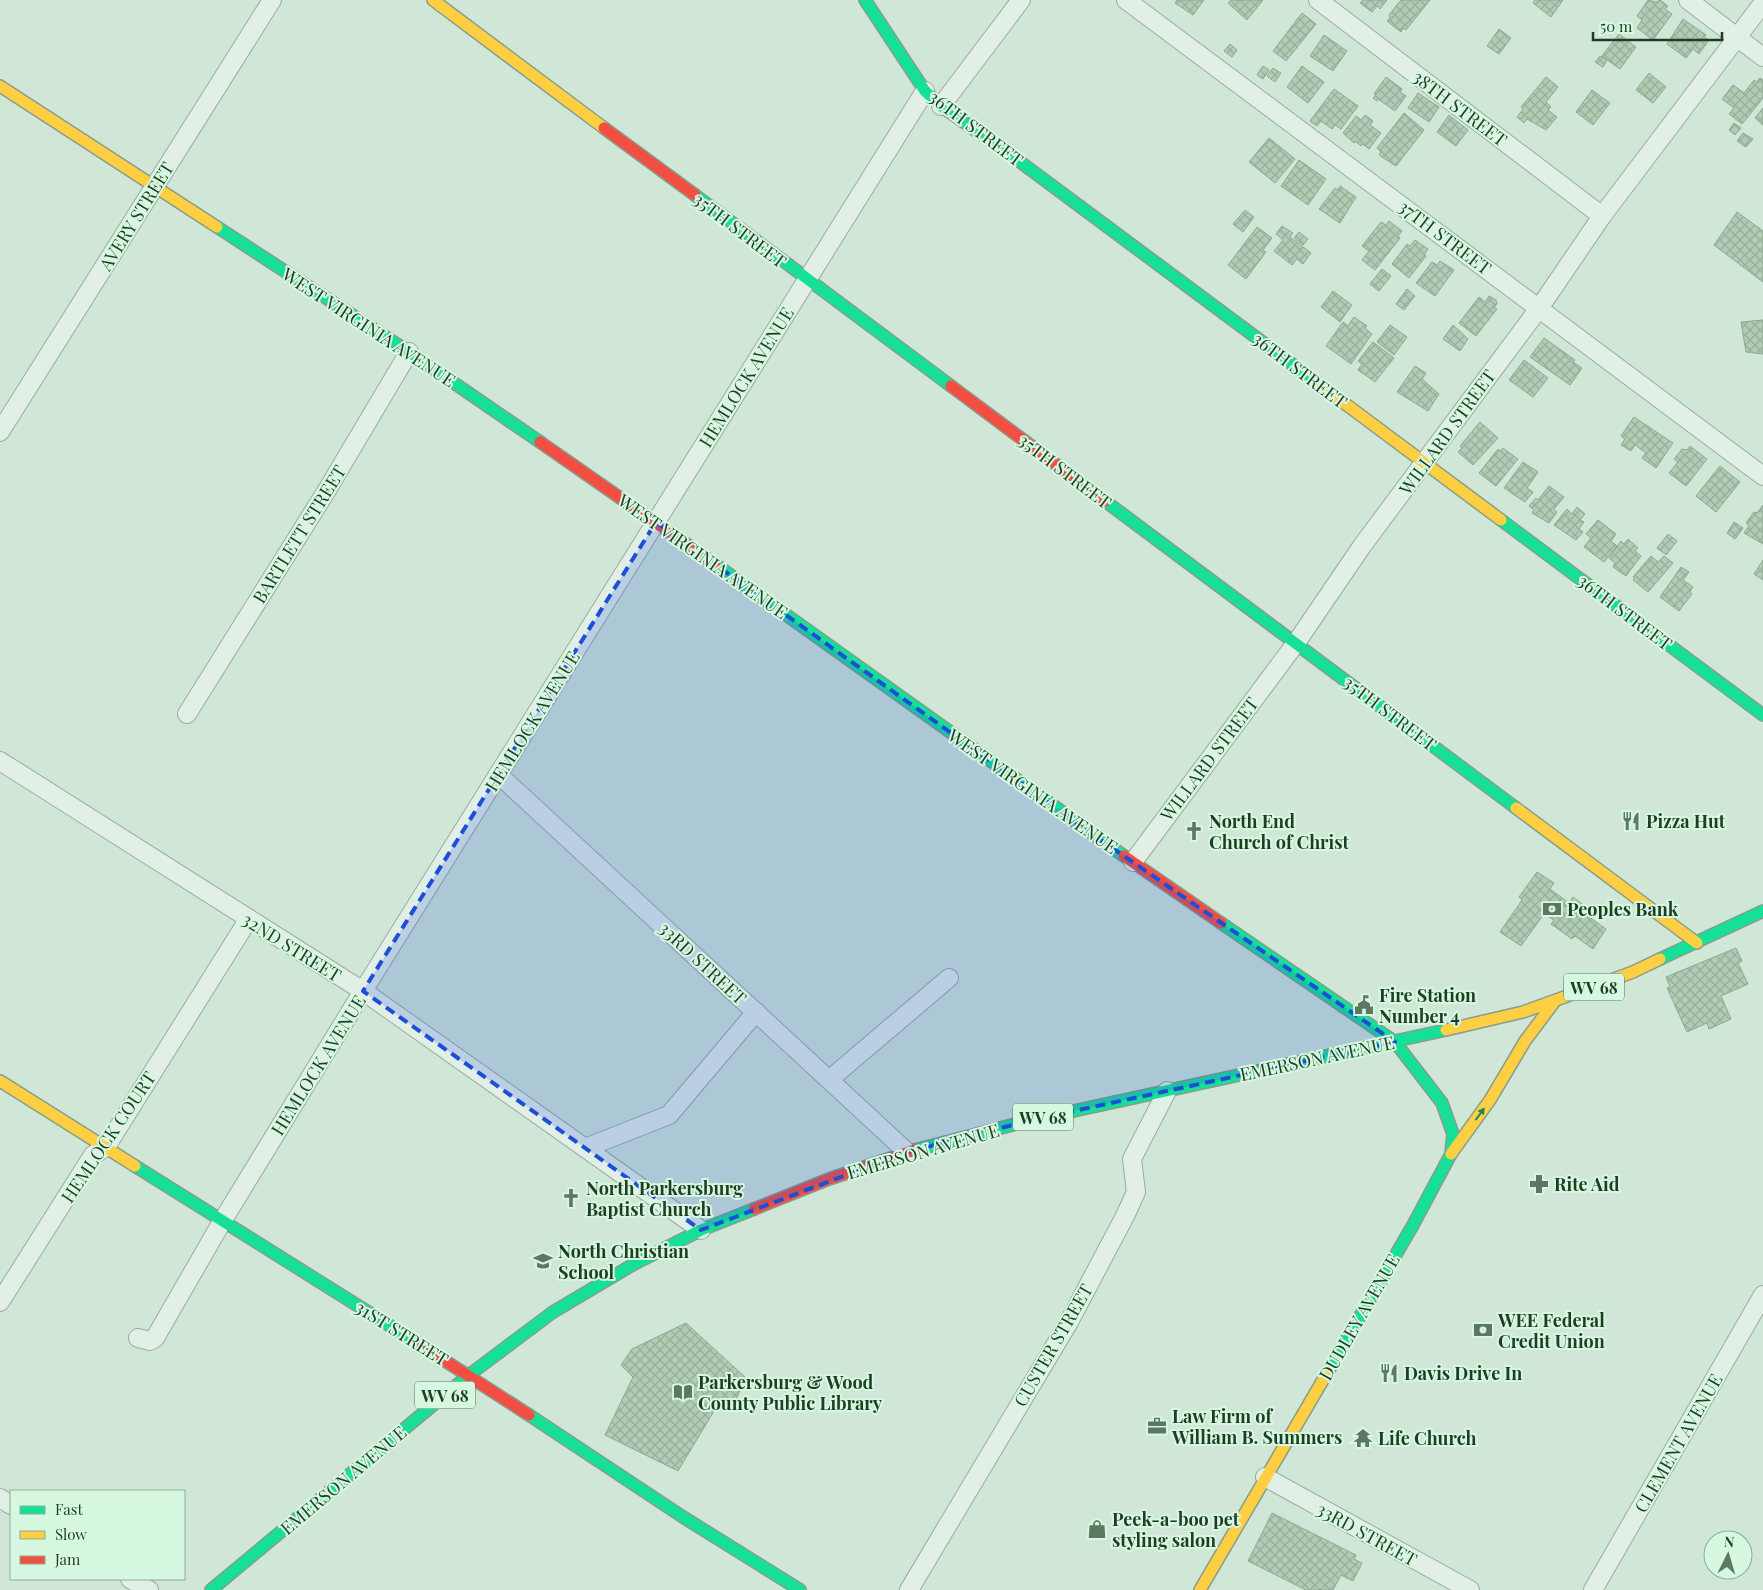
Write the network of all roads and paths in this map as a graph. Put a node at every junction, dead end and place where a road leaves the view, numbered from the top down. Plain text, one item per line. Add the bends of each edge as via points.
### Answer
1 (272, 0) edge
2 (433, 0) edge
3 (865, 0) edge
4 (1021, 0) edge
5 (1318, 0) edge
6 (1688, 0) edge
7 (1134, 2) edge
8 (1763, 3) edge
9 (1737, 38) junction
10 (1763, 57) edge
11 (0, 86) edge
12 (924, 91) junction
13 (941, 106) junction
14 (154, 187) junction
15 (1602, 216) junction
16 (807, 280) junction
17 (1540, 307) junction
18 (409, 352) junction
19 (0, 432) edge
20 (1425, 463) junction
21 (1763, 476) edge
22 (656, 522) junction
23 (1296, 643) junction
24 (187, 714) dead end
25 (1763, 715) edge
26 (0, 761) edge
27 (498, 774) junction
28 (1133, 862) junction
29 (1763, 911) edge
30 (248, 920) junction
31 (1697, 943) junction
32 (949, 978) dead end
33 (363, 991) junction
34 (1555, 1001) junction
35 (756, 1012) junction
36 (1395, 1042) junction
37 (830, 1079) junction
38 (0, 1081) edge
39 (1167, 1091) junction
40 (106, 1147) junction
41 (585, 1148) junction
42 (907, 1152) junction
43 (1451, 1154) junction
44 (223, 1220) junction
45 (701, 1230) junction
46 (1763, 1295) edge
47 (0, 1302) edge
48 (138, 1338) dead end
49 (469, 1375) junction
50 (1265, 1477) junction
51 (132, 1580) edge
52 (149, 1590) edge
53 (211, 1590) edge
54 (800, 1590) edge
55 (909, 1590) edge
56 (1200, 1590) edge
57 (1470, 1590) edge
58 (1593, 1590) edge

1 - 14 street, AVERY STREET
2 - 16 street, 35TH STREET
3 - 12 street, 36TH STREET
4 - 13 street
5 - 15 street, 38TH STREET
6 - 9 street
7 - 17 street, 37TH STREET
8 - 9 street, WILLARD STREET
9 - 10 street
9 - 15 street, WILLARD STREET
11 - 14 street, WEST VIRGINIA AVENUE
12 - 13 street, 36TH STREET
12 - 16 street, HEMLOCK AVENUE
13 - 20 street, 36TH STREET via 1016,158
14 - 18 street, WEST VIRGINIA AVENUE
14 - 19 street, AVERY STREET
15 - 17 street, WILLARD STREET
16 - 22 street, HEMLOCK AVENUE
16 - 23 street, 35TH STREET
17 - 20 street, WILLARD STREET
17 - 21 street, 37TH STREET
18 - 22 street, WEST VIRGINIA AVENUE
18 - 24 street, BARTLETT STREET
20 - 23 street, WILLARD STREET via 1362,546
20 - 25 street, 36TH STREET
22 - 27 street, HEMLOCK AVENUE
22 - 28 street, WEST VIRGINIA AVENUE
23 - 28 street, WILLARD STREET
23 - 31 street, 35TH STREET
26 - 30 street, 32ND STREET
27 - 33 street, HEMLOCK AVENUE
27 - 35 street, 33RD STREET
28 - 36 street, WEST VIRGINIA AVENUE
29 - 31 street, EMERSON AVENUE / WV 68
30 - 33 street, 32ND STREET
30 - 40 street, HEMLOCK COURT
31 - 34 street, EMERSON AVENUE / WV 68 via 1633,972
32 - 37 street
33 - 41 street, 32ND STREET
33 - 44 street, HEMLOCK AVENUE
34 - 36 street, EMERSON AVENUE / WV 68 via 1523,1012
43 -> 34 street
35 - 37 street, 33RD STREET
35 - 41 street via 669,1115
36 - 39 street, EMERSON AVENUE / WV 68
36 - 43 street, DUDLEY AVENUE via 1442,1102 1453,1134
37 - 42 street, 33RD STREET
38 - 40 street, 31ST STREET
39 - 42 street, EMERSON AVENUE / WV 68 via 1032,1120
39 - 55 street, CUSTER STREET via 1132,1160 1136,1192 1125,1216 1068,1322
40 - 44 street, 31ST STREET
40 - 47 street, HEMLOCK COURT via 93,1155
41 - 45 street, 32ND STREET
42 - 45 street, EMERSON AVENUE / WV 68
43 - 50 street, DUDLEY AVENUE
44 - 48 street, HEMLOCK AVENUE via 155,1338 150,1342
44 - 49 street, 31ST STREET
45 - 49 street, EMERSON AVENUE / WV 68 via 634,1264 553,1312
46 - 58 street, CLEMENT AVENUE
49 - 53 street, EMERSON AVENUE / WV 68
49 - 54 street, 31ST STREET via 683,1517
50 - 56 street, DUDLEY AVENUE
50 - 57 street, 33RD STREET
51 - 52 street

